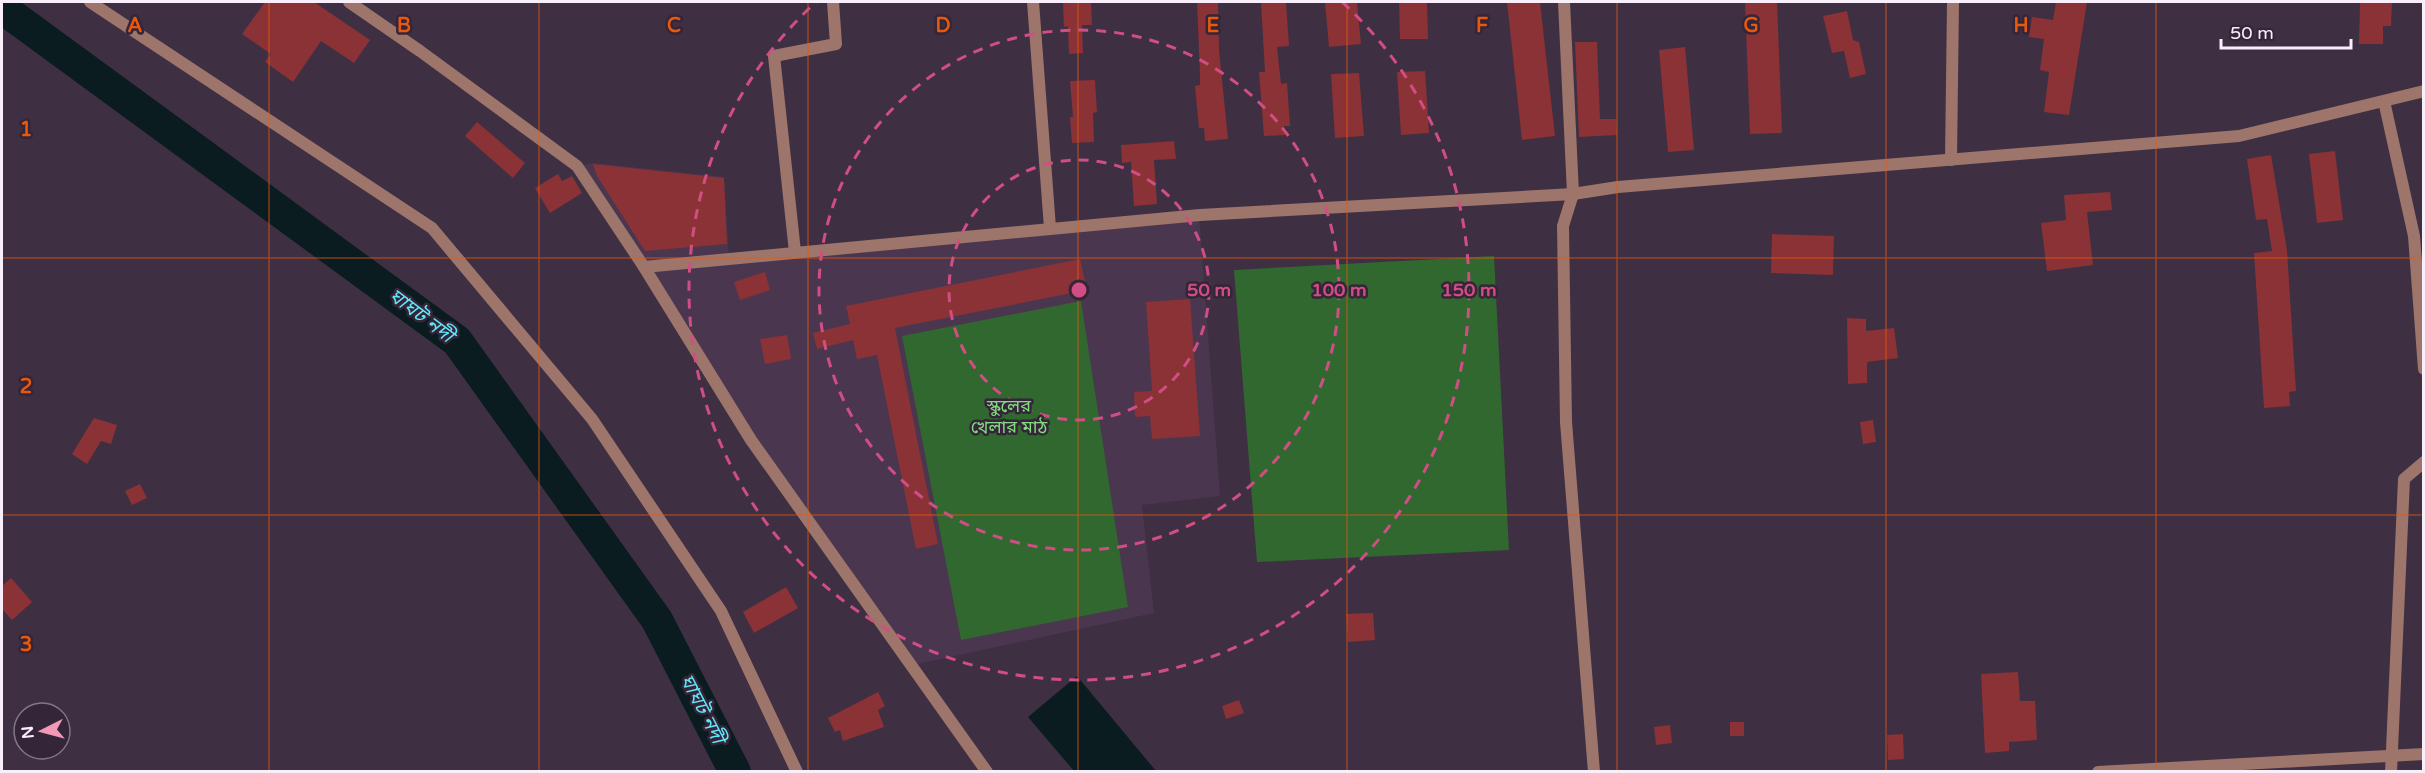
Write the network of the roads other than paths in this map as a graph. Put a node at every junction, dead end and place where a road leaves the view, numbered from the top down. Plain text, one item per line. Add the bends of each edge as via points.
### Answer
1 (90, 2) edge
2 (349, 2) edge
3 (833, 2) edge
4 (1034, 2) edge
5 (1564, 2) edge
6 (1953, 2) edge
7 (2424, 91) edge
8 (2384, 101) junction
9 (1951, 160) junction
10 (1573, 194) junction
11 (1050, 228) junction
12 (795, 252) junction
13 (644, 267) junction
14 (2424, 369) edge
15 (2424, 462) edge
16 (2424, 754) edge
17 (2391, 756) junction
18 (796, 771) edge
19 (987, 771) edge
20 (1594, 771) edge
21 (2098, 771) edge
22 (2391, 771) edge

1 - 18 street via 432,228 592,419 721,610
2 - 13 street via 578,166
3 - 12 street via 836,44 774,56
4 - 11 street
5 - 10 street
6 - 9 street
7 - 8 street
8 - 9 street via 2239,136
8 - 14 street via 2414,236
9 - 10 street
10 - 11 street via 1200,215
10 - 20 street via 1563,226 1566,422
11 - 12 street
12 - 13 street
13 - 19 street via 752,440
15 - 17 street via 2404,479
16 - 17 street
17 - 21 street
17 - 22 street

